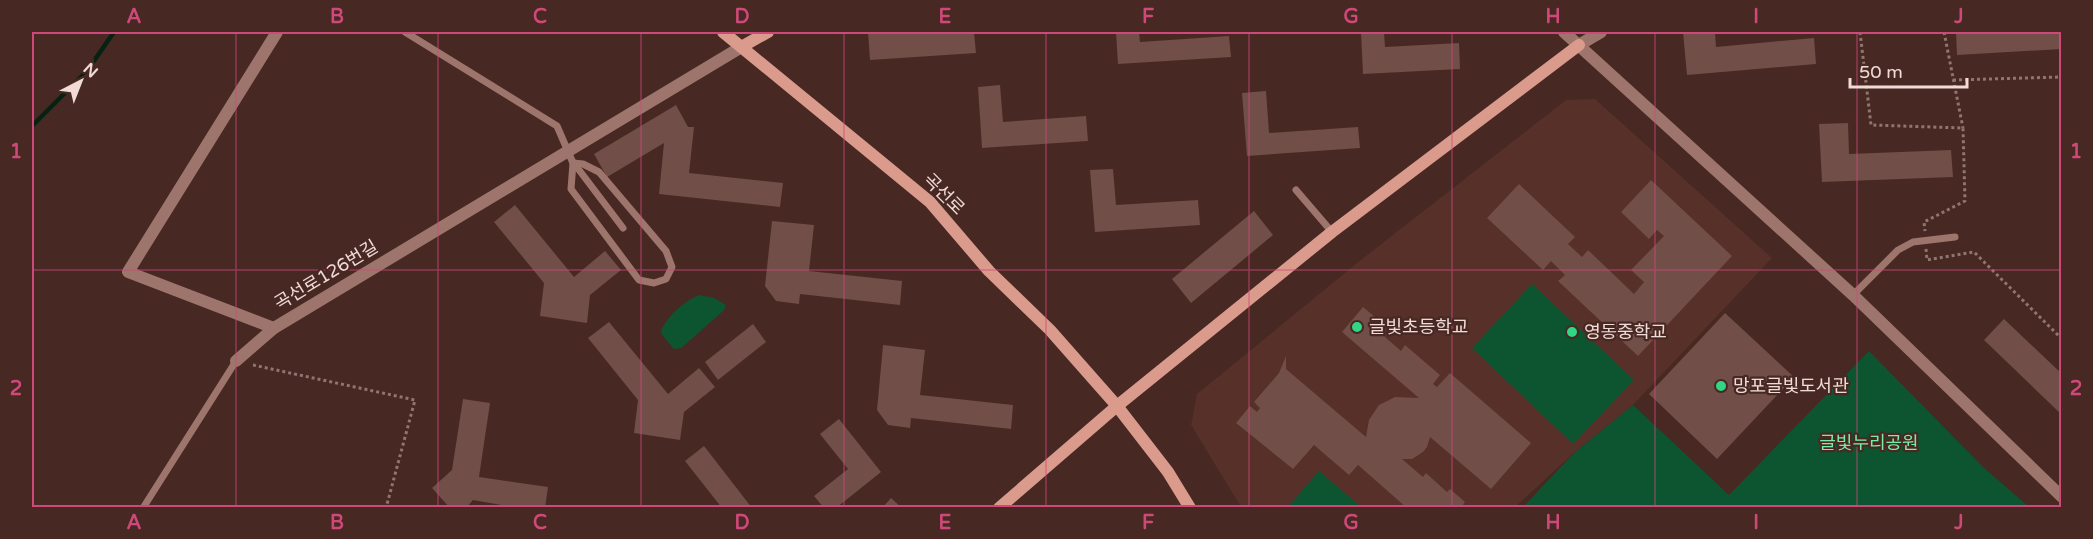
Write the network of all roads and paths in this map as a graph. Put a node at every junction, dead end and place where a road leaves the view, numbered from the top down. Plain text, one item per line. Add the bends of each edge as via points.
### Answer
1 (277, 32) edge
2 (405, 32) edge
3 (723, 32) edge
4 (768, 32) edge
5 (1564, 32) edge
6 (1601, 32) edge
7 (1860, 32) edge
8 (1944, 32) edge
9 (1579, 45) junction
10 (743, 46) junction
11 (2061, 77) edge
12 (1953, 80) junction
13 (1963, 128) junction
14 (569, 156) junction
15 (1296, 190) dead end
16 (623, 228) dead end
17 (1332, 232) junction
18 (1955, 237) dead end
19 (1925, 240) junction
20 (1853, 295) junction
21 (274, 328) junction
22 (2061, 339) edge
23 (236, 361) junction
24 (1117, 406) junction
25 (2061, 497) edge
26 (143, 507) edge
27 (386, 507) edge
28 (999, 507) edge
29 (1190, 507) edge

1 - 21 street, 곡선로126번길 via 128,273
2 - 14 lane via 557,126
3 - 10 street, 곡선로
4 - 10 street
5 - 9 street
6 - 9 street
7 - 13 path via 1871,125
8 - 12 path
9 - 17 street
9 - 20 street
10 - 14 street, 곡선로126번길
10 - 24 street, 곡선로 via 930,202 989,271 1050,330
11 - 12 path
12 - 13 path
13 - 19 path via 1965,201 1924,222
14 - 14 lane via 599,172 666,251 672,267 666,279 654,283 639,280 571,189
14 - 16 lane
14 - 21 street, 곡선로126번길
15 - 17 lane
17 - 24 street
18 - 19 lane
19 - 20 lane via 1898,250
19 - 22 path via 1928,260 1974,252
20 - 25 street
21 - 23 street
23 - 26 lane
23 - 27 path via 415,400
24 - 28 street
24 - 29 street, 곡선로

